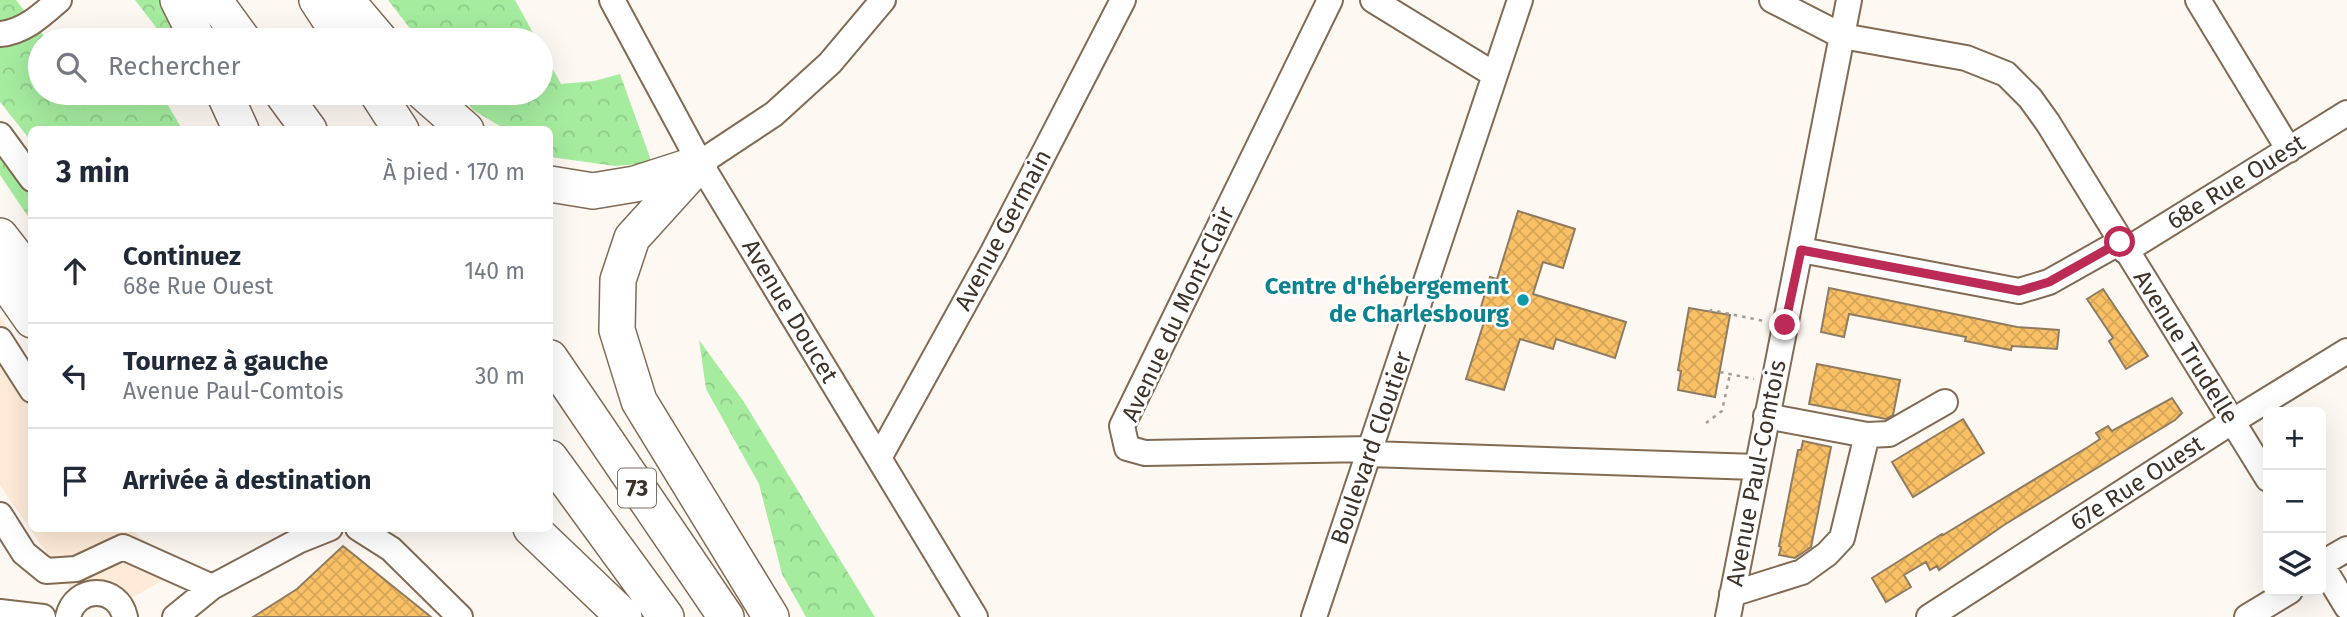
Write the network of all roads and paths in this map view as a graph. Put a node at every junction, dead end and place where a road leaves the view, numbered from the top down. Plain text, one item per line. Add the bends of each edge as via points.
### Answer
1 (59, 0) edge
2 (178, 0) edge
3 (214, 0) edge
4 (317, 0) edge
5 (346, 0) edge
6 (612, 0) edge
7 (883, 0) edge
8 (1123, 0) edge
9 (1331, 0) edge
10 (1373, 0) edge
11 (1520, 0) edge
12 (1772, 0) edge
13 (1849, 0) edge
14 (2198, 0) edge
15 (192, 28) edge
16 (234, 28) edge
17 (335, 28) edge
18 (370, 28) edge
19 (0, 34) edge
20 (1842, 36) junction
21 (1495, 75) junction
22 (230, 105) edge
23 (291, 105) edge
24 (385, 105) edge
25 (438, 105) edge
26 (2347, 113) edge
27 (239, 126) edge
28 (306, 126) edge
29 (398, 126) edge
30 (461, 126) edge
31 (0, 135) edge
32 (2288, 150) junction
33 (701, 163) junction
34 (28, 174) edge
35 (553, 184) edge
36 (0, 236) edge
37 (2122, 246) junction
38 (1801, 250) junction
39 (28, 272) edge
40 (0, 275) edge
41 (1710, 312) dead end
42 (28, 314) edge
43 (1785, 325) junction
44 (0, 340) edge
45 (2347, 351) edge
46 (553, 362) edge
47 (1720, 372) dead end
48 (1730, 374) junction
49 (1773, 383) junction
50 (28, 384) edge
51 (1945, 402) dead end
52 (1766, 416) junction
53 (2233, 421) junction
54 (1706, 423) dead end
55 (1867, 435) junction
56 (1371, 451) junction
57 (879, 458) junction
58 (553, 462) edge
59 (1756, 467) junction
60 (2263, 471) edge
61 (0, 515) edge
62 (320, 532) edge
63 (364, 532) edge
64 (535, 532) edge
65 (120, 538) edge
66 (2347, 548) edge
67 (2326, 565) edge
68 (2326, 574) edge
69 (212, 587) junction
70 (2282, 596) edge
71 (1730, 606) edge
72 (2347, 607) edge
73 (0, 612) edge
74 (43, 617) edge
75 (68, 617) edge
76 (125, 617) edge
77 (174, 617) edge
78 (460, 617) edge
79 (624, 617) edge
80 (666, 617) edge
81 (726, 617) edge
82 (771, 617) edge
83 (975, 617) edge
84 (1314, 617) edge
85 (1929, 617) edge
86 (2247, 617) edge

1 - 19 street via 38,19
2 - 15 highway
3 - 16 highway
4 - 17 highway
5 - 18 highway
6 - 33 street, Avenue Doucet
7 - 33 street via 830,63 783,106
8 - 57 street, Avenue Germain via 993,252
9 - 56 street, Avenue du Mont-Clair via 1122,426 1126,448 1145,453
10 - 21 street
11 - 21 street, Boulevard Cloutier
12 - 20 street, Avenue Trudelle
13 - 20 street, Avenue Paul-Comtois
14 - 32 street
20 - 37 street, Avenue Trudelle via 1966,58 2006,74 2048,123
20 - 38 street, Avenue Paul-Comtois
21 - 56 street, Boulevard Cloutier
22 - 27 highway
23 - 28 highway
24 - 29 highway
25 - 30 highway
26 - 32 street, 68e Rue Ouest
31 - 34 street
32 - 37 street, 68e Rue Ouest
33 - 35 highway via 635,184 593,191
33 - 57 street, Avenue Doucet
33 - 82 highway via 632,238 618,280 617,330 639,401
36 - 39 highway
37 - 38 street, 68e Rue Ouest via 2049,282 2019,291
37 - 53 street, Avenue Trudelle
38 - 43 street, Avenue Paul-Comtois
40 - 42 highway
41 - 43 path
43 - 49 street, Avenue Paul-Comtois
44 - 50 street
45 - 53 street, 67e Rue Ouest
46 - 81 highway, 73
47 - 48 path
48 - 49 path
48 - 54 path via 1722,411
49 - 52 street, Avenue Paul-Comtois
51 - 55 street via 1889,434
52 - 55 street
52 - 59 street, Avenue Paul-Comtois
53 - 60 street, Avenue Trudelle
53 - 85 street, 67e Rue Ouest
55 - 71 street via 1842,538 1802,572
56 - 59 street, Avenue du Mont-Clair
56 - 84 street, Boulevard Cloutier
57 - 83 street, Avenue Doucet
58 - 80 highway, 73
59 - 71 street, Avenue Paul-Comtois
61 - 65 street via 24,553 46,571 76,569
62 - 69 street
63 - 78 street via 391,549
64 - 79 highway
65 - 69 street
66 - 67 street
68 - 72 street
69 - 77 street
70 - 86 street
73 - 74 street
75 - 76 street via 78,599 97,592 114,598

